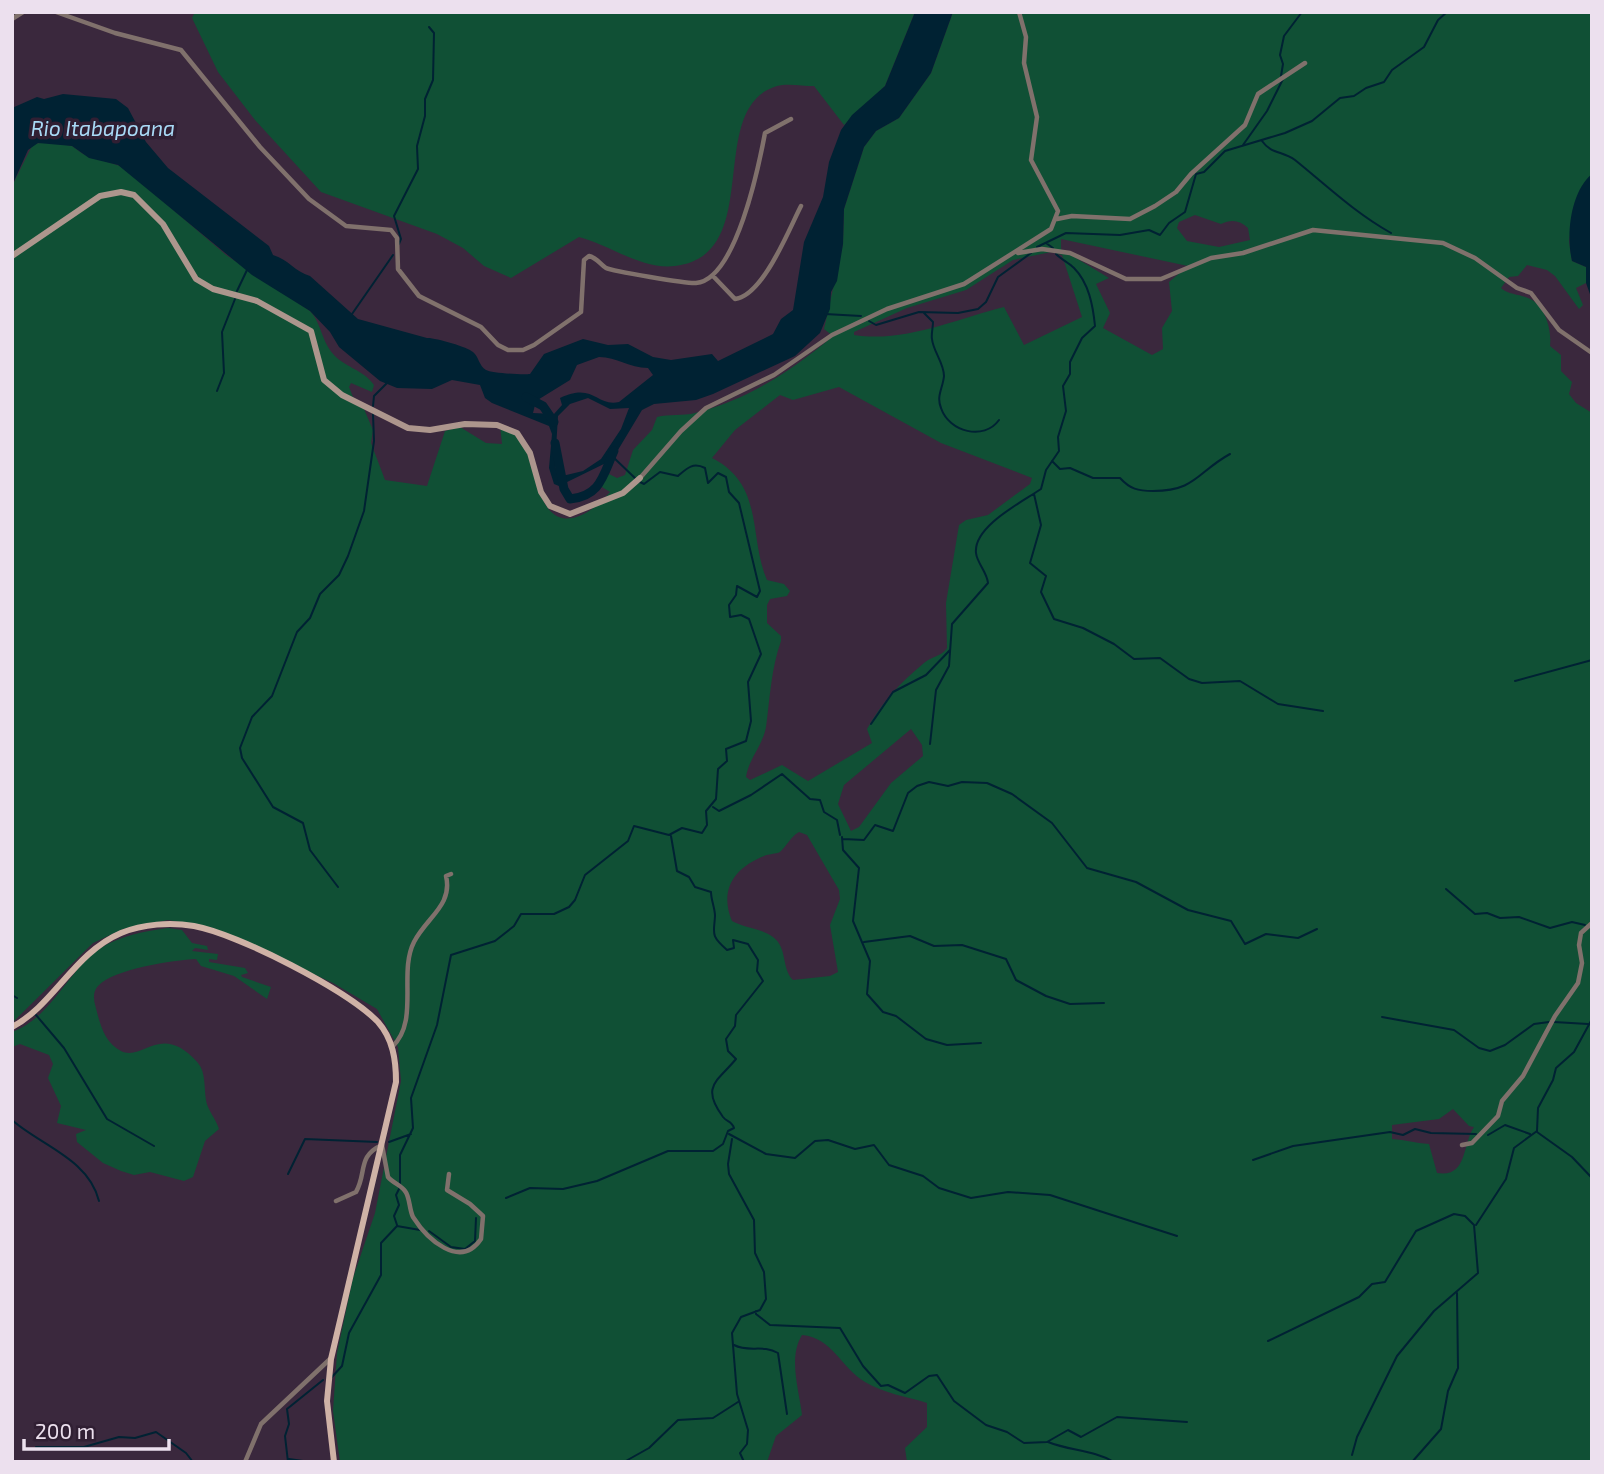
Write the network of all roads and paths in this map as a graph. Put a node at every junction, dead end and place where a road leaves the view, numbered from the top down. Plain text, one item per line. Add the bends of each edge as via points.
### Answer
1 (23, 12) edge
2 (56, 12) edge
3 (1019, 12) edge
4 (12, 19) edge
5 (1305, 63) dead end
6 (791, 119) dead end
7 (801, 206) dead end
8 (1057, 219) junction
9 (1014, 254) junction
10 (12, 256) edge
11 (713, 276) junction
12 (1592, 353) edge
13 (638, 480) joint
14 (451, 874) dead end
15 (1592, 923) edge
16 (12, 1027) edge
17 (393, 1047) junction
18 (382, 1145) junction
19 (1462, 1145) dead end
20 (449, 1174) dead end
21 (336, 1200) dead end
22 (331, 1359) junction
23 (246, 1462) edge
24 (334, 1462) edge

1 - 4 street
2 - 11 street via 181,50 309,199 335,221 394,232 398,269 419,296 481,327 508,350 534,345 582,312 584,260 589,256 607,269 697,283
3 - 8 street via 1026,37 1024,62 1037,117 1031,160 1058,211
5 - 8 street via 1263,89 1245,125 1177,192 1155,206 1130,219
6 - 11 street via 765,133 755,186 729,255
7 - 11 street via 768,271 749,293 735,299
8 - 9 street via 1051,229
9 - 12 street via 1042,249 1070,253 1126,279 1161,279 1211,258 1313,230 1443,243 1531,293 1559,330
9 - 13 street via 964,284 887,309 832,335 774,375 706,408
10 - 13 street via 100,196 135,195 163,224 196,279 213,289 257,301 310,331 324,380 342,396 408,428 497,425 517,433 530,453 550,506 570,514 622,493
14 - 17 street via 446,876 450,891 408,957 404,1031
15 - 19 street via 1581,933 1583,964 1578,983 1523,1076 1502,1101 1498,1116 1472,1143
16 - 17 main road via 109,939 148,926 180,925 217,932 320,983 378,1023
17 - 18 main road via 396,1082
18 - 20 street via 388,1177 405,1191 413,1217 444,1250 453,1253 467,1251 481,1239 483,1216 447,1190
18 - 21 street via 363,1161 356,1192
18 - 22 main road
22 - 23 street via 261,1424
22 - 24 main road via 327,1401

